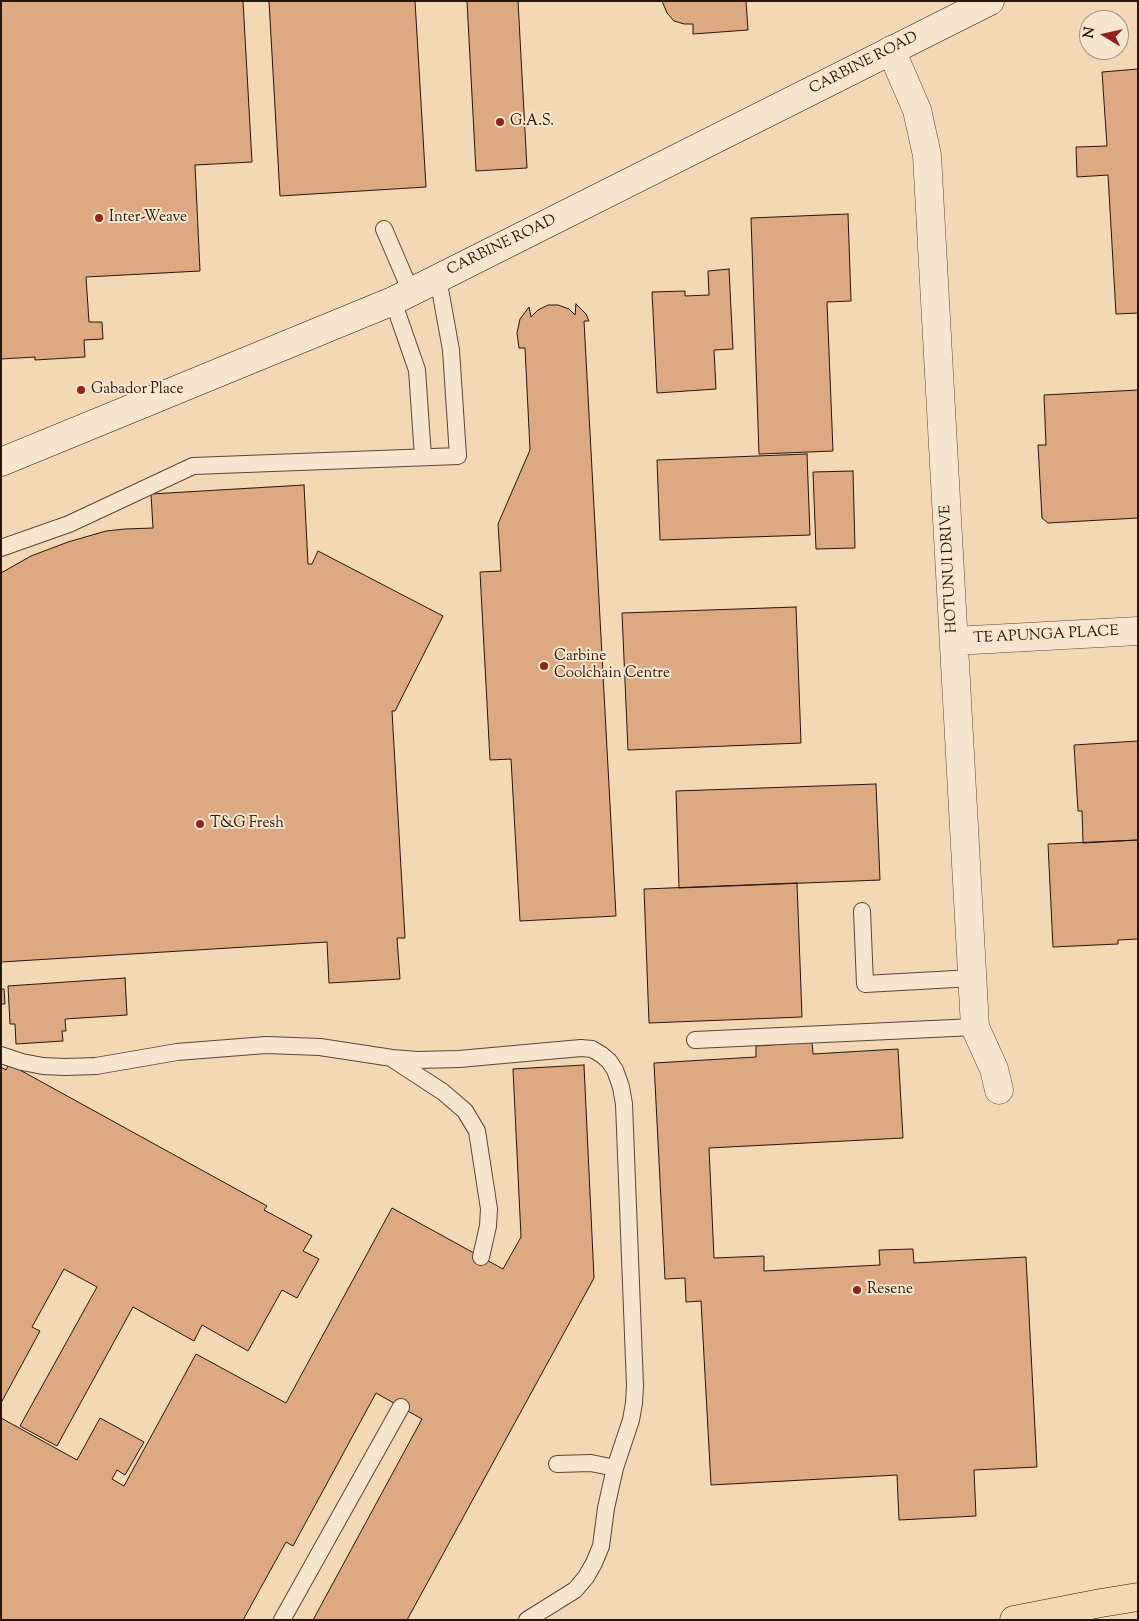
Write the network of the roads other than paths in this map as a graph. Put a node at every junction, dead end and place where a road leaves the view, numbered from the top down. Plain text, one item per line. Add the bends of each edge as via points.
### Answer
1 (990, 1) edge
2 (891, 50) junction
3 (384, 230) dead end
4 (438, 278) junction
5 (402, 296) junction
6 (423, 457) junction
7 (1, 462) edge
8 (1, 548) edge
9 (1138, 631) edge
10 (954, 641) junction
11 (862, 910) dead end
12 (973, 978) junction
13 (975, 1027) junction
14 (695, 1040) dead end
15 (1, 1055) edge
16 (392, 1058) junction
17 (999, 1090) dead end
18 (481, 1257) dead end
19 (401, 1407) dead end
20 (557, 1464) dead end
21 (615, 1468) junction
22 (1138, 1597) edge
23 (282, 1620) edge
24 (527, 1620) edge
25 (1014, 1620) edge

1 - 2 street, CARBINE ROAD
2 - 4 street, CARBINE ROAD
2 - 10 street, HOTUNUI DRIVE via 917,110 926,155
3 - 5 lane
4 - 5 street, CARBINE ROAD
4 - 6 lane via 451,350 458,456
5 - 6 lane via 417,370
5 - 7 street, CARBINE ROAD
6 - 8 lane via 193,466 69,524
9 - 10 street, TE APUNGA PLACE
10 - 12 street, HOTUNUI DRIVE
11 - 12 lane via 865,984
12 - 13 street, HOTUNUI DRIVE
13 - 14 lane
13 - 17 street, HOTUNUI DRIVE via 994,1069
15 - 16 lane via 43,1066 96,1066 177,1052 293,1045
16 - 18 lane via 443,1092 465,1111 478,1131 489,1209
16 - 21 lane via 458,1059 581,1048 592,1049 602,1055 614,1070 624,1104 635,1386 631,1420
19 - 23 lane
20 - 21 lane via 592,1463
21 - 24 lane via 601,1546 590,1570 575,1590
22 - 25 highway

